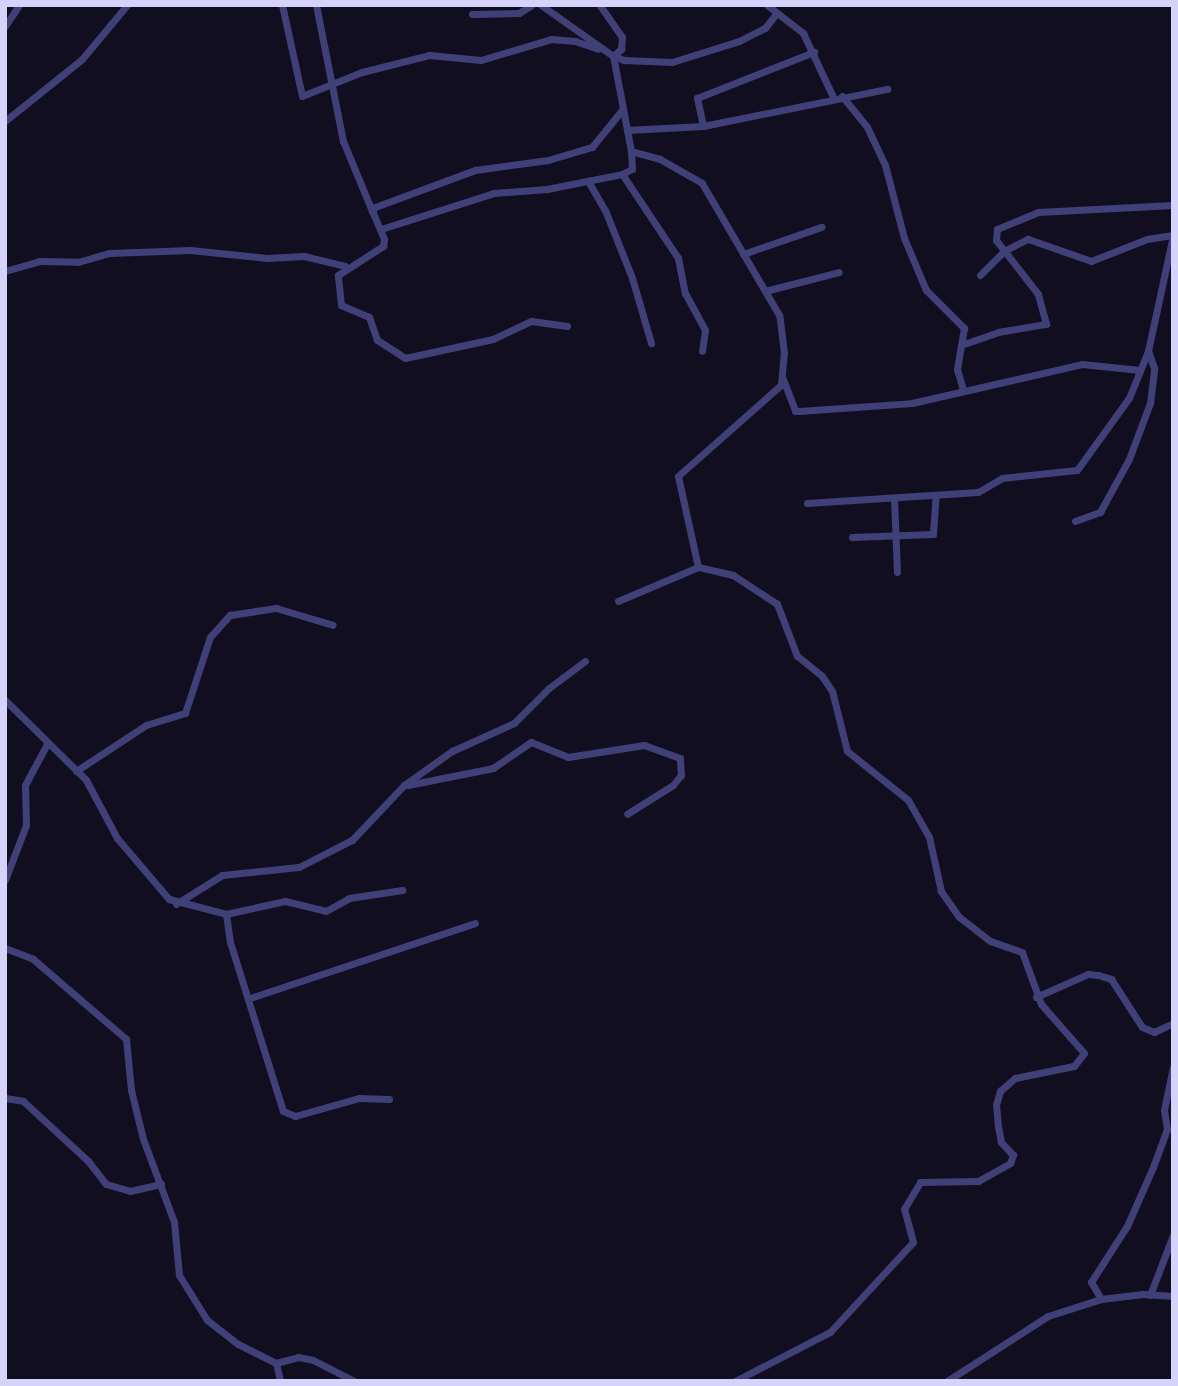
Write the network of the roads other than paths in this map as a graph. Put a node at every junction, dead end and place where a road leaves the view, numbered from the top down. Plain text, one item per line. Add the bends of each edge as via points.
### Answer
1 (19, 5) edge
2 (127, 5) edge
3 (282, 5) edge
4 (316, 5) edge
5 (532, 5) edge
6 (541, 5) edge
7 (601, 5) edge
8 (767, 5) edge
9 (472, 14) dead end
10 (775, 15) junction
11 (5, 26) edge
12 (598, 49) junction
13 (814, 52) junction
14 (612, 56) junction
15 (331, 83) junction
16 (887, 89) dead end
17 (842, 96) junction
18 (833, 97) junction
19 (622, 110) junction
20 (5, 121) edge
21 (702, 126) junction
22 (627, 130) junction
23 (631, 151) junction
24 (622, 174) junction
25 (588, 181) junction
26 (1173, 205) edge
27 (372, 211) junction
28 (821, 227) dead end
29 (381, 229) junction
30 (1173, 235) edge
31 (1004, 251) junction
32 (743, 254) junction
33 (345, 266) junction
34 (1169, 268) edge
35 (5, 271) edge
36 (839, 272) dead end
37 (980, 275) dead end
38 (765, 292) junction
39 (567, 326) dead end
40 (651, 343) dead end
41 (961, 345) junction
42 (702, 351) dead end
43 (1148, 351) junction
44 (1140, 370) junction
45 (783, 379) junction
46 (963, 390) junction
47 (936, 495) junction
48 (894, 498) junction
49 (807, 503) dead end
50 (1075, 521) dead end
51 (852, 537) dead end
52 (892, 538) junction
53 (698, 566) junction
54 (897, 572) dead end
55 (618, 601) dead end
56 (333, 625) dead end
57 (585, 661) dead end
58 (5, 700) edge
59 (47, 744) junction
60 (76, 771) junction
61 (404, 785) junction
62 (627, 814) dead end
63 (5, 880) edge
64 (401, 890) dead end
65 (176, 904) junction
66 (226, 914) junction
67 (475, 923) dead end
68 (5, 948) edge
69 (1036, 997) junction
70 (250, 998) junction
71 (1173, 1023) edge
72 (1173, 1067) edge
73 (5, 1098) edge
74 (389, 1099) dead end
75 (161, 1184) junction
76 (1172, 1239) edge
77 (1150, 1295) junction
78 (1173, 1296) edge
79 (1101, 1299) junction
80 (276, 1363) junction
81 (280, 1381) edge
82 (354, 1381) edge
83 (734, 1381) edge
84 (947, 1381) edge

1 - 11 street
2 - 20 street via 82,60
3 - 15 street via 302,96
4 - 15 street
5 - 9 street via 519,13
6 - 12 street
7 - 14 street via 622,37 621,49
8 - 10 street
10 - 13 street via 803,33
10 - 14 street via 765,28 739,41 672,62 624,61
12 - 14 street
12 - 15 street via 551,39 481,60 429,55
13 - 18 street
13 - 21 street via 697,98
14 - 19 street
15 - 27 street via 343,141
16 - 17 street
17 - 18 street
17 - 41 street via 867,127 885,165 904,238 926,290 935,304 961,322
18 - 21 street
19 - 22 street
19 - 27 street via 592,147 548,160 475,170 410,191
21 - 22 street
22 - 23 street
23 - 24 street via 633,166
23 - 32 street via 660,159 702,183
24 - 25 street
24 - 42 street via 678,258 685,293 705,330
25 - 29 street via 494,193
25 - 40 street via 605,210 632,278
26 - 31 street via 1038,212 997,229 994,234
27 - 29 street
28 - 32 street
29 - 33 street via 383,246
30 - 31 street via 1147,239 1098,260 1035,239 1017,242
30 - 34 street
31 - 37 street
31 - 41 street via 1038,294 1046,324 998,332
32 - 38 street
33 - 35 street via 304,256 267,258 190,250 109,253 78,262 39,261
33 - 39 street via 338,275 341,305 369,317 377,340 400,357 493,339 531,321
34 - 43 street
36 - 38 street
38 - 45 street via 779,315
41 - 46 street via 957,369
43 - 44 street
43 - 50 street via 1154,368 1150,402 1129,458 1100,512
44 - 46 street via 1082,364
44 - 47 street via 1129,398 1077,470 1002,478 978,492
45 - 46 street via 794,411 912,403
45 - 53 street via 678,476
47 - 48 street
47 - 52 street via 933,534
48 - 49 street
48 - 52 street
51 - 52 street
52 - 54 street
53 - 55 street
53 - 69 street via 733,575 777,604 797,656 822,676 832,691 847,751 908,800 929,837 941,891 959,918 974,930 1022,952
56 - 60 street via 276,608 230,615 210,637 185,713 146,725
57 - 61 street via 514,723 452,751
58 - 59 street
59 - 60 street
59 - 63 street via 25,785 26,825
60 - 65 street via 86,780 117,838
61 - 62 street via 481,772 531,743 568,757 644,745 683,760 681,775 673,785
61 - 65 street via 369,827 319,859 299,867 222,875
64 - 66 street via 349,898 326,911 285,901
65 - 66 street
66 - 70 street via 230,942
67 - 70 street
68 - 75 street via 33,959 125,1039 131,1090 147,1153
69 - 71 street via 1088,974 1098,975 1111,979 1142,1027 1154,1032
69 - 83 street via 1084,1053 1074,1066 1015,1078 1000,1091 998,1127 1002,1142 1013,1155 1010,1163 978,1181 930,1181 915,1186 905,1209 913,1242 830,1332
70 - 74 street via 288,1116 326,1110 359,1098
72 - 79 street via 1164,1110 1167,1129 1153,1167 1127,1226 1091,1282
73 - 75 street via 23,1101 89,1161 106,1184 130,1191
75 - 80 street via 174,1222 179,1275 185,1286 218,1331
76 - 77 street
77 - 78 street
77 - 79 street
79 - 84 street via 1048,1316
80 - 81 street
80 - 82 street via 298,1357 313,1360

